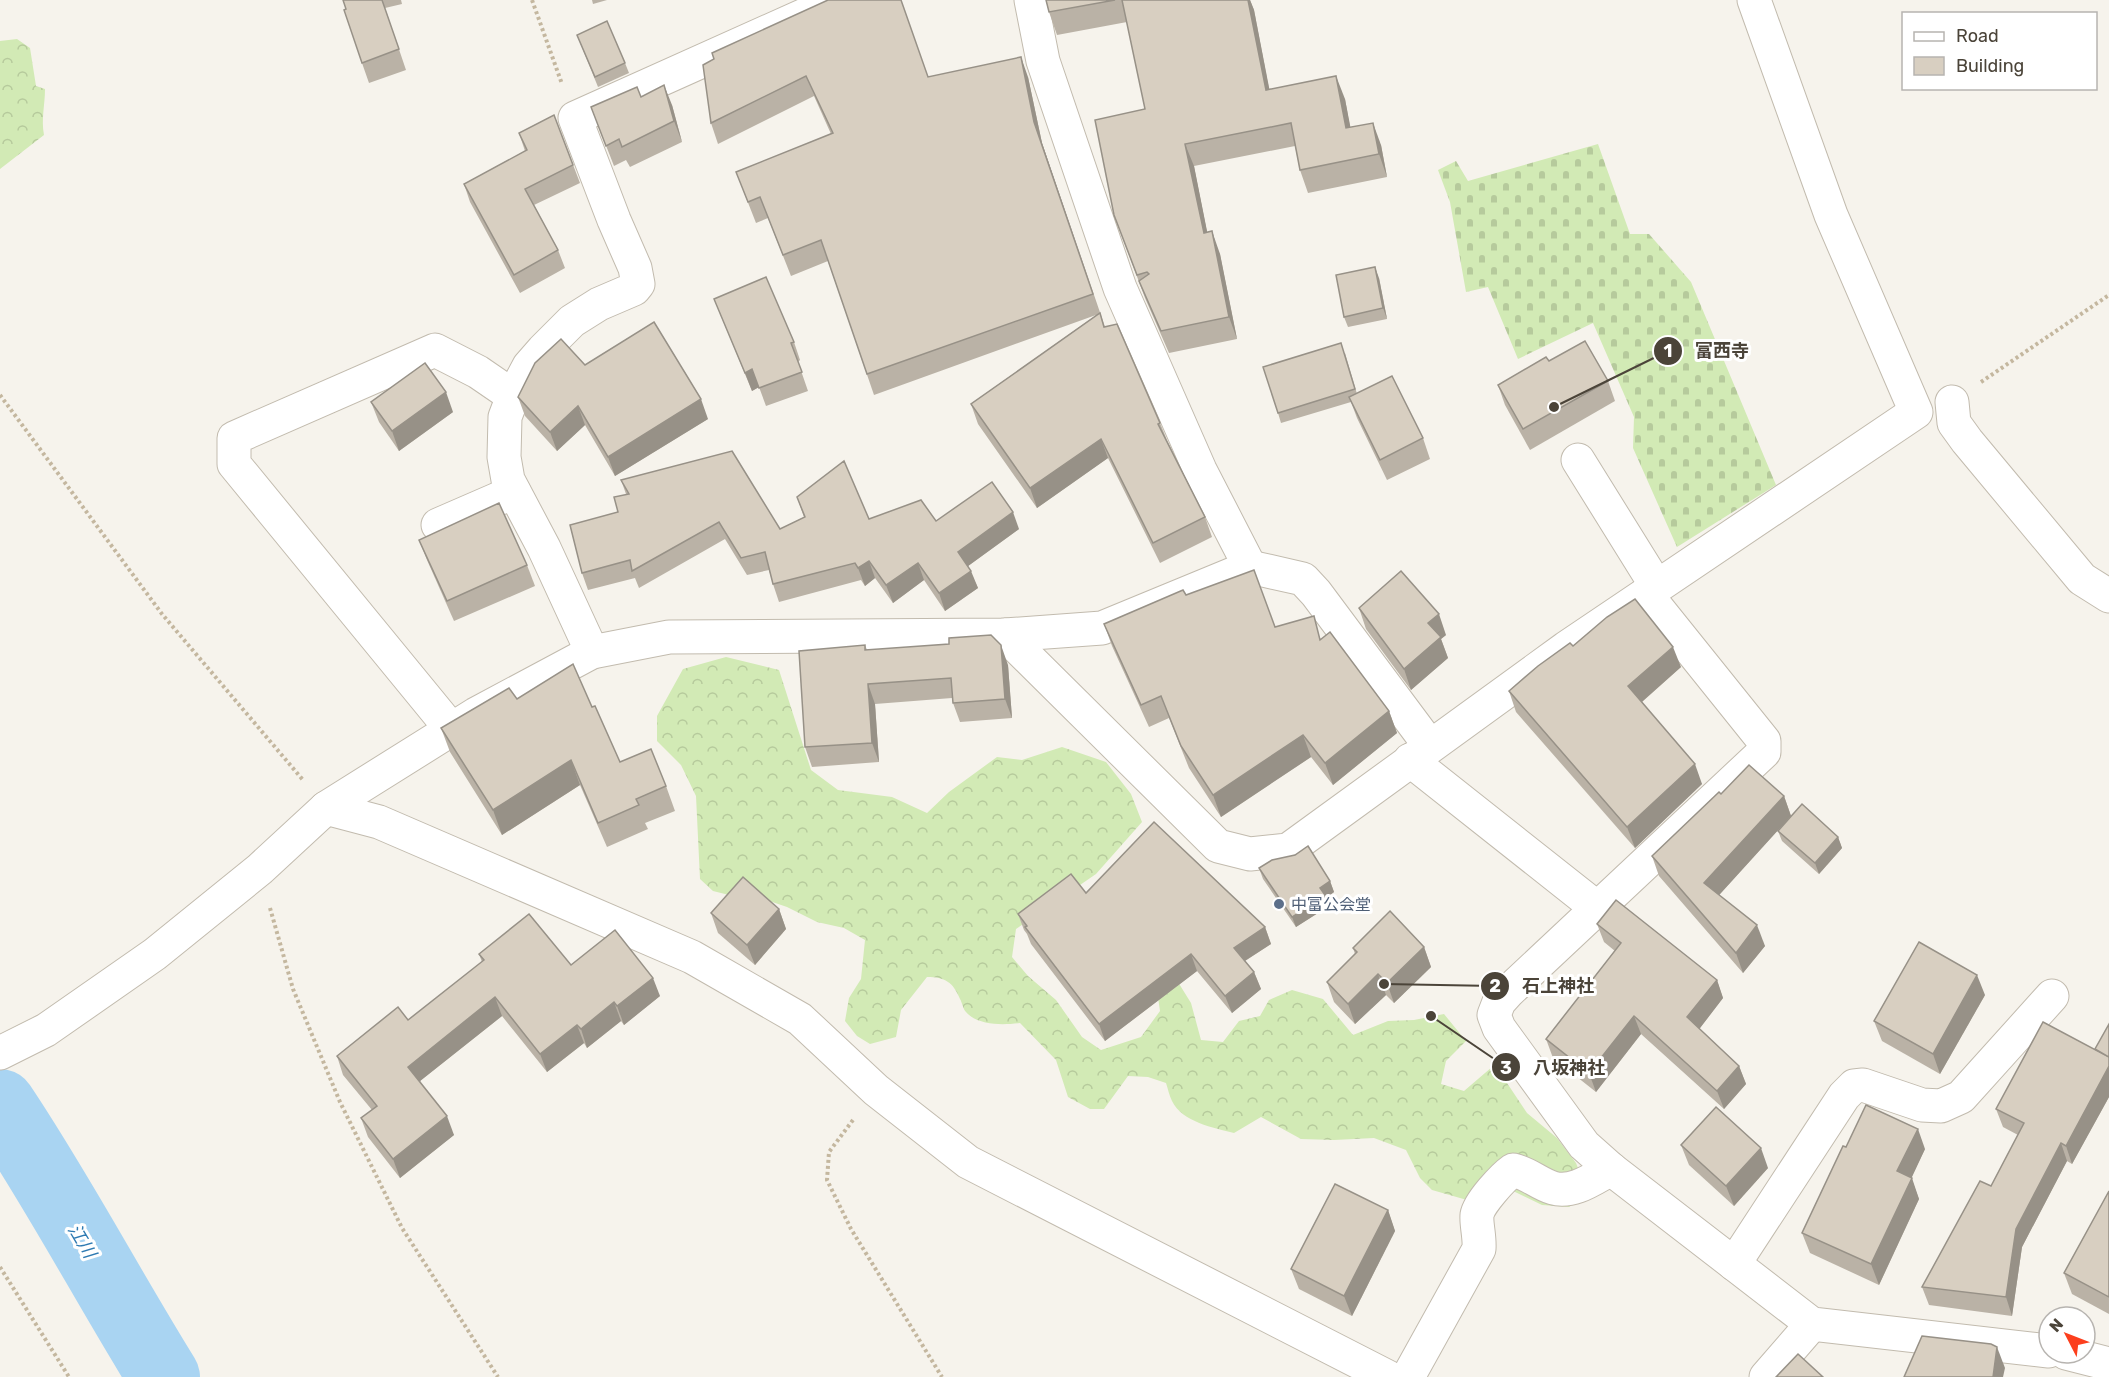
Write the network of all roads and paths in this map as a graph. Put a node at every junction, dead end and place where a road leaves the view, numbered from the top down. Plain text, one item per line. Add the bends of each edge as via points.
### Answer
1 (532, 0) edge
2 (838, 0) edge
3 (1031, 0) edge
4 (1754, 0) edge
5 (575, 118) junction
6 (2109, 295) edge
7 (0, 394) edge
8 (513, 396) junction
9 (1952, 402) joint
10 (1578, 460) dead end
11 (514, 492) junction
12 (438, 525) dead end
13 (1250, 567) junction
14 (1652, 591) junction
15 (2109, 596) edge
16 (1005, 635) junction
17 (592, 652) junction
18 (452, 730) junction
19 (1420, 753) junction
20 (326, 808) junction
21 (260, 869) junction
22 (1597, 908) junction
23 (2052, 996) dead end
24 (3, 1052) edge
25 (876, 1090) junction
26 (1611, 1169) junction
27 (1734, 1264) junction
28 (0, 1267) edge
29 (1812, 1324) junction
30 (2037, 1350) edge
31 (69, 1377) edge
32 (498, 1377) edge
33 (942, 1377) edge
34 (1388, 1377) edge
35 (1408, 1377) edge
36 (1766, 1377) edge

1 - 5 path
2 - 5 street
3 - 13 street via 1043,61 1120,288 1200,470
4 - 14 street via 1831,215 1916,412
5 - 8 street via 638,284 572,321 529,366
6 - 9 path
7 - 20 path via 162,614
8 - 11 street via 506,417 504,457
8 - 18 street via 435,350 234,438 234,464
9 - 15 street via 1954,423 1967,441 2082,579
10 - 14 street
11 - 12 street
11 - 17 street
13 - 16 street via 1102,628
13 - 19 street via 1304,579 1323,602
14 - 19 street
14 - 22 street via 1764,741 1764,752
16 - 17 street via 669,637
16 - 19 street via 1218,846 1250,854 1288,850
17 - 18 street
18 - 20 street
19 - 22 street
20 - 21 street
20 - 25 street via 379,822 692,957 800,1019
21 - 24 street via 155,954 46,1030
21 - 32 path via 293,989 340,1102 402,1228
22 - 26 street via 1508,992 1494,1015 1499,1028 1584,1145
23 - 27 street via 1961,1097 1941,1106 1922,1105 1863,1085 1854,1086
25 - 33 path via 829,1152 827,1180 851,1229
25 - 34 street via 968,1162
26 - 27 street
26 - 35 street via 1567,1189 1553,1188 1514,1170 1507,1175 1481,1206 1477,1216 1479,1249
27 - 29 street
28 - 31 path
29 - 30 street
29 - 36 street

